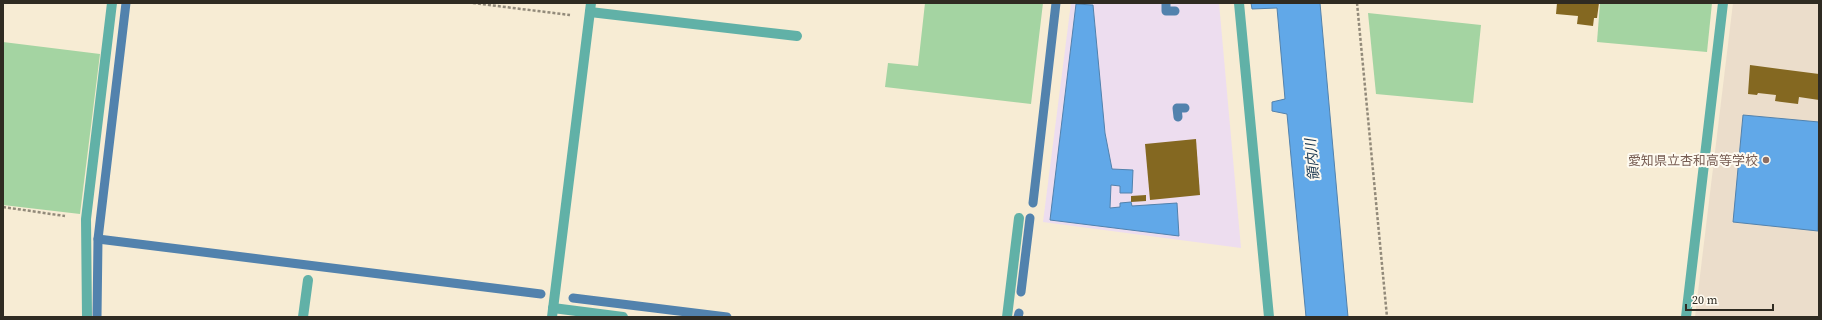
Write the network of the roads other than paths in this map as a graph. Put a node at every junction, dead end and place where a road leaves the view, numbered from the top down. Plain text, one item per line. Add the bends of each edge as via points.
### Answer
1 (112, 3) edge
2 (1239, 3) edge
3 (1723, 3) edge
4 (590, 11) edge
5 (797, 36) dead end
6 (1019, 218) dead end
7 (308, 280) dead end
8 (553, 313) edge
9 (87, 317) edge
10 (303, 317) edge
11 (623, 317) edge
12 (1007, 317) edge
13 (1269, 317) edge
14 (1686, 317) edge

1 - 9 street via 86,219
2 - 13 street
3 - 14 street
4 - 5 street
4 - 8 street
6 - 12 street
7 - 10 street
8 - 11 street

